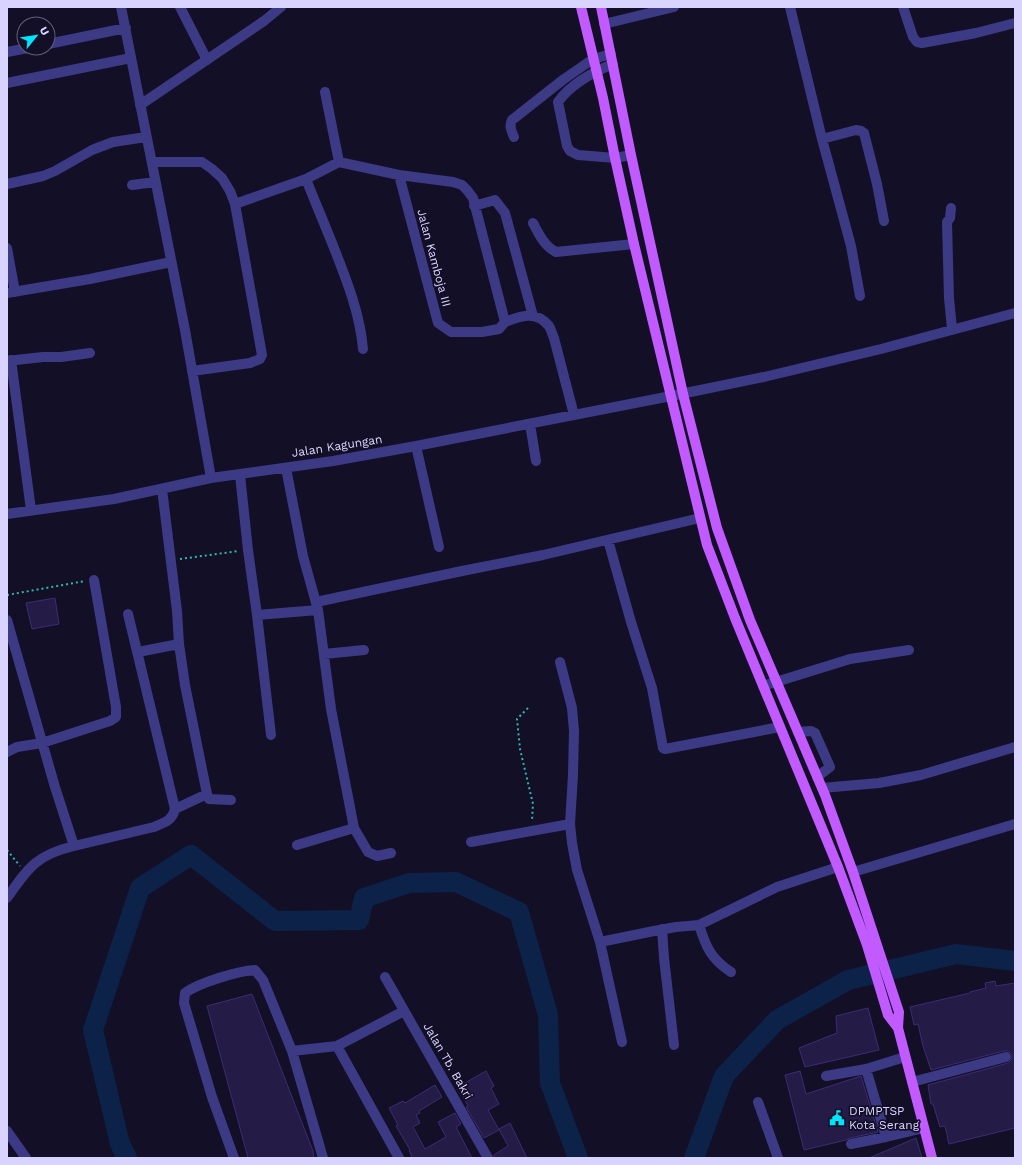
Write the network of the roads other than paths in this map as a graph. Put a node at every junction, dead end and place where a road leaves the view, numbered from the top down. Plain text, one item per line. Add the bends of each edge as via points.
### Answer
1 (121, 7) edge
2 (180, 7) edge
3 (282, 7) edge
4 (581, 7) edge
5 (600, 7) edge
6 (674, 7) edge
7 (790, 7) edge
8 (903, 7) edge
9 (1015, 23) edge
10 (604, 24) junction
11 (126, 28) junction
12 (56, 42) edge
13 (131, 58) junction
14 (593, 59) junction
15 (612, 59) junction
16 (206, 60) junction
17 (596, 71) junction
18 (7, 83) edge
19 (325, 92) dead end
20 (140, 105) junction
21 (146, 137) junction
22 (514, 137) dead end
23 (822, 139) junction
24 (631, 155) junction
25 (615, 158) junction
26 (152, 162) junction
27 (339, 162) junction
28 (399, 175) junction
29 (306, 179) junction
30 (155, 182) junction
31 (7, 184) edge
32 (132, 185) dead end
33 (235, 204) junction
34 (474, 206) junction
35 (951, 208) dead end
36 (884, 221) dead end
37 (533, 223) dead end
38 (634, 244) junction
39 (7, 248) edge
40 (171, 262) junction
41 (11, 292) edge
42 (860, 296) dead end
43 (1015, 313) edge
44 (533, 316) junction
45 (505, 322) junction
46 (952, 329) junction
47 (363, 349) dead end
48 (90, 353) dead end
49 (9, 361) edge
50 (192, 371) junction
51 (683, 394) junction
52 (671, 396) junction
53 (574, 414) junction
54 (530, 424) junction
55 (416, 446) junction
56 (536, 461) dead end
57 (286, 468) junction
58 (240, 475) junction
59 (211, 478) junction
60 (162, 489) junction
61 (31, 510) junction
62 (7, 514) edge
63 (700, 518) junction
64 (608, 540) junction
65 (439, 547) dead end
66 (94, 580) road end
67 (317, 606) junction
68 (128, 614) dead end
69 (257, 615) junction
70 (7, 620) edge
71 (179, 644) junction
72 (364, 650) dead end
73 (909, 650) dead end
74 (138, 652) junction
75 (324, 654) junction
76 (560, 662) dead end
77 (777, 681) junction
78 (764, 686) junction
79 (780, 727) junction
80 (798, 732) junction
81 (270, 735) dead end
82 (42, 744) junction
83 (1015, 747) edge
84 (7, 752) edge
85 (817, 777) junction
86 (822, 788) junction
87 (206, 794) junction
88 (231, 800) dead end
89 (175, 809) junction
90 (570, 824) junction
91 (1015, 824) edge
92 (354, 828) junction
93 (471, 842) dead end
94 (297, 845) dead end
95 (74, 846) junction
96 (391, 854) dead end
97 (838, 866) junction
98 (853, 872) junction
99 (7, 898) edge
100 (699, 925) junction
101 (662, 929) junction
102 (600, 942) junction
103 (871, 944) junction
104 (731, 972) dead end
105 (385, 977) dead end
106 (404, 1011) junction
107 (898, 1028) junction
108 (622, 1042) dead end
109 (674, 1045) dead end
110 (337, 1046) junction
111 (292, 1051) junction
112 (905, 1057) junction
113 (1006, 1057) dead end
114 (866, 1069) junction
115 (826, 1076) dead end
116 (912, 1082) junction
117 (758, 1102) dead end
118 (924, 1128) junction
119 (7, 1131) edge
120 (886, 1137) junction
121 (851, 1144) dead end
122 (26, 1158) edge
123 (234, 1158) edge
124 (323, 1158) edge
125 (399, 1158) edge
126 (488, 1158) edge
127 (778, 1158) edge
128 (932, 1158) edge

1 - 11 street
2 - 16 street
3 - 16 street
4 - 14 main road
5 - 10 main road
6 - 10 street
7 - 23 street
8 - 9 street via 913,37 922,43
10 - 15 main road
11 - 12 street
11 - 13 street
13 - 18 street
13 - 20 street
14 - 15 street
14 - 17 main road
14 - 22 street via 512,120 510,129
15 - 17 street
15 - 24 main road
16 - 20 street
17 - 25 main road
17 - 25 street via 564,94 558,102 567,146 578,155
19 - 27 street
20 - 21 street
21 - 26 street
21 - 31 street via 113,142 92,150 55,171
23 - 36 street via 856,130 864,133
23 - 42 street via 851,246
24 - 25 street
24 - 51 main road
25 - 38 main road
26 - 30 street
26 - 33 street via 202,162 222,178
27 - 28 street
27 - 29 street
28 - 34 street via 462,185 473,198
28 - 45 street, Jalan Kamboja III via 438,323 451,332 482,332 499,330
29 - 33 street
29 - 47 street via 344,274 359,320
30 - 32 street
30 - 40 street
33 - 50 street via 262,355 260,359 250,363
34 - 44 street via 495,200 505,213
34 - 45 street
35 - 46 street via 947,222
37 - 38 street via 544,242 556,252
38 - 52 main road
39 - 41 street
40 - 41 street
40 - 50 street
43 - 46 street, Jalan Kagungan
44 - 45 street, Jalan Kamboja III via 520,316
44 - 53 street via 549,326
46 - 51 street, Jalan Kagungan via 881,349
48 - 49 street
49 - 61 street
50 - 59 street
51 - 52 street, Jalan Kagungan
51 - 77 main road via 717,528 750,620
52 - 53 street, Jalan Kagungan
52 - 63 main road
53 - 54 street, Jalan Kagungan
54 - 55 street, Jalan Kagungan
54 - 56 street
55 - 57 street, Jalan Kagungan
55 - 65 street
57 - 58 street, Jalan Kagungan
57 - 67 street via 303,556
58 - 59 street, Jalan Kagungan
58 - 69 street
59 - 60 street, Jalan Kagungan
60 - 61 street, Jalan Kagungan via 114,499
60 - 71 street
61 - 62 street, Jalan Kagungan
63 - 64 street
63 - 78 main road via 707,545 732,612
64 - 67 street via 462,571
64 - 79 street via 652,688 663,748
66 - 82 street via 116,717
67 - 69 street
67 - 75 street
68 - 74 street
69 - 81 street
70 - 82 street
71 - 74 street
71 - 87 street
72 - 75 street
73 - 77 street via 850,659
74 - 89 street
75 - 92 street via 331,709
76 - 90 street via 572,708 574,731
77 - 78 street
77 - 80 main road
78 - 79 main road
79 - 97 main road
80 - 85 main road
80 - 85 street via 813,731 830,767
82 - 84 street via 17,747
82 - 95 street
83 - 86 street via 914,776 879,783
85 - 86 main road
86 - 98 main road
87 - 88 street via 209,799
87 - 89 street
89 - 95 street via 174,816 154,827
90 - 93 street
90 - 102 street via 577,870
91 - 98 street
92 - 94 street
92 - 96 street via 368,852 377,856
95 - 99 street via 56,850 46,856 25,873
97 - 100 street via 777,887
97 - 103 main road
98 - 103 main road
100 - 101 street
100 - 104 street via 705,945 714,958
101 - 102 street
101 - 109 street
102 - 108 street
103 - 107 main road via 888,1015
103 - 107 main road via 896,1001 899,1012
105 - 106 street, Jalan Tb. Bakri
106 - 110 street
106 - 126 street, Jalan Tb. Bakri
107 - 112 main road
110 - 111 street
110 - 125 street
111 - 123 street via 263,980 255,970 221,978 185,993 184,1003 212,1097
111 - 124 street
112 - 114 street
112 - 116 main road
113 - 116 street
114 - 115 street
114 - 120 street
116 - 118 main road
117 - 127 street
118 - 120 street
118 - 128 main road
119 - 122 street
120 - 121 street

